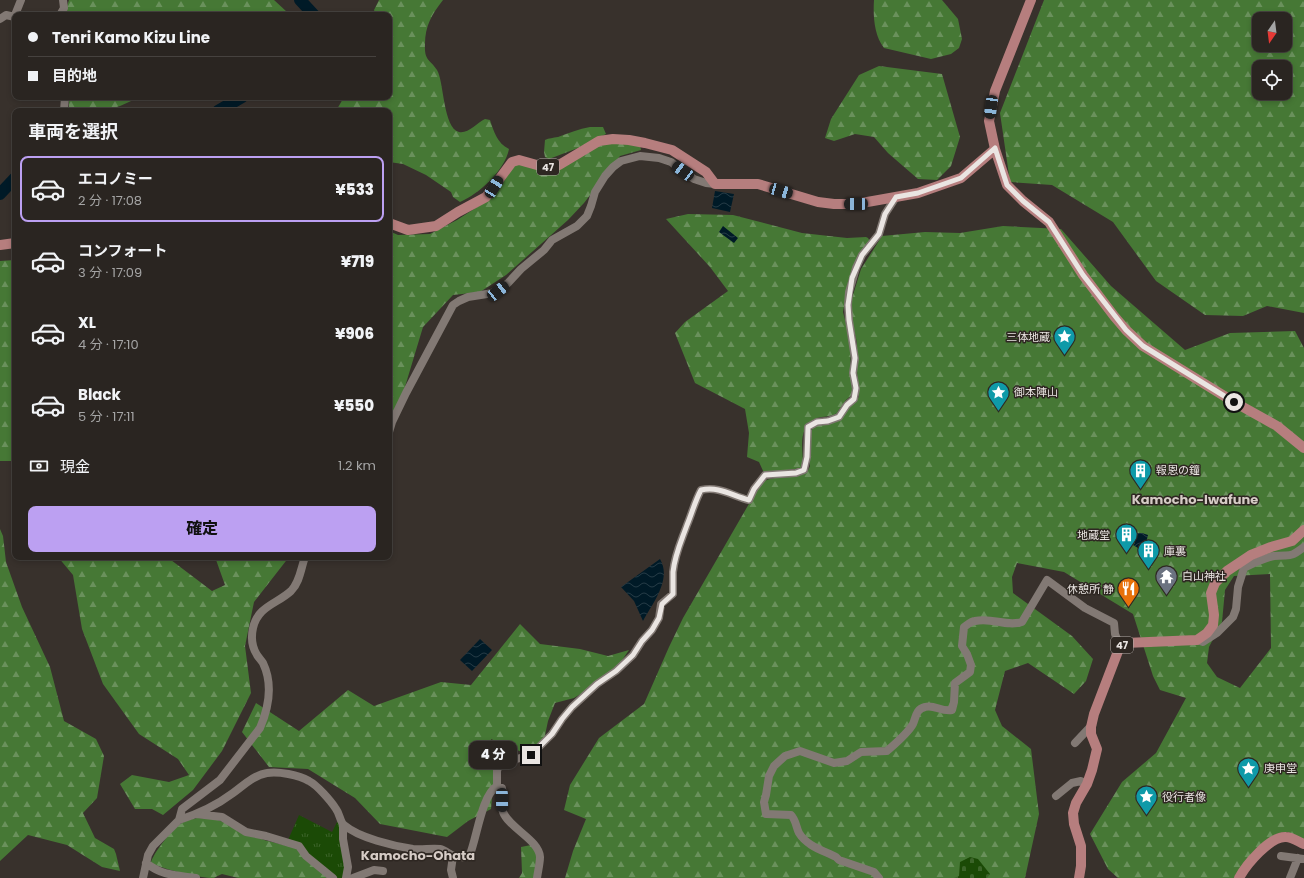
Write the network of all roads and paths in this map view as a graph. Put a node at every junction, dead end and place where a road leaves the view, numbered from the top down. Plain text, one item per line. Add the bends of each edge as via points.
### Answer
1 (21, 0) edge
2 (63, 0) edge
3 (1031, 0) edge
4 (16, 12) edge
5 (62, 12) edge
6 (12, 16) edge
7 (0, 19) edge
8 (995, 148) junction
9 (715, 184) junction
10 (896, 197) junction
11 (392, 224) edge
12 (12, 243) edge
13 (0, 245) edge
14 (392, 422) edge
15 (1304, 448) edge
16 (1304, 530) edge
17 (1304, 547) edge
18 (304, 560) edge
19 (1197, 640) junction
20 (1120, 646) junction
21 (1092, 725) junction
22 (1075, 743) dead end
23 (1086, 784) junction
24 (497, 786) junction
25 (1056, 796) dead end
26 (196, 814) junction
27 (179, 820) junction
28 (343, 825) junction
29 (1304, 844) edge
30 (454, 856) junction
31 (1281, 856) dead end
32 (1302, 859) edge
33 (146, 863) junction
34 (383, 872) dead end
35 (143, 878) edge
36 (196, 878) edge
37 (333, 878) edge
38 (346, 878) edge
39 (354, 878) edge
40 (452, 878) edge
41 (537, 878) edge
42 (879, 878) edge
43 (1080, 878) edge
44 (1239, 878) edge
45 (1290, 878) edge

1 - 4 street
2 - 5 street
3 - 8 main road via 995,91 989,121
6 - 7 street via 6,15
8 - 10 main road via 961,178 918,193
8 - 15 main road via 1007,185 1049,222 1083,275 1126,330 1143,346 1277,426
9 - 10 main road via 758,184 818,202 834,204 856,204
9 - 11 main road, 47 via 706,172 672,150 613,138 599,141 559,165 544,168 519,160 512,162 486,198 436,226 408,230
9 - 14 street via 694,179 671,162 659,158 640,156 621,161 613,167 595,192 586,216 577,226 552,240 498,291 468,297 452,305
10 - 24 street via 885,214 879,234 862,255 851,285 848,305 855,358 854,399 839,417 808,427 804,470 765,475 749,500 722,490 701,490 678,546 673,574 673,594 662,604 659,618 652,630 633,655 572,707 552,734 531,755 513,760 501,759 497,771
12 - 13 main road
16 - 19 main road via 1292,540 1252,556 1227,571 1215,583 1211,593 1214,615 1212,625 1207,633
17 - 19 street via 1293,556 1275,556 1244,568 1233,617 1217,633 1203,642
18 - 27 street via 297,583 292,590 269,605 255,620 252,644 269,679 268,703 260,728 220,780 182,809
19 - 20 main road, 47 via 1125,643
20 - 21 main road, 47
20 - 42 street via 1114,623 1085,608 1047,580 1022,622 1006,624 991,620 974,621 964,627 962,646 971,665 970,672 955,683 952,710 926,706 920,708 912,725 887,751 861,752 847,761 834,763 800,751 785,756 774,766 769,776 764,802 766,814 791,815 809,845 839,860 874,872
21 - 22 street
21 - 23 main road, 47 via 1091,734 1097,749
23 - 25 street via 1081,781 1072,783
23 - 43 main road, 47 via 1073,813 1081,846
24 - 30 street via 489,793 484,805 469,857
24 - 41 street via 502,788 503,812 510,823 537,848 540,856
26 - 27 street
26 - 28 street via 255,778 267,773 283,773 309,781 337,809
26 - 37 street via 222,817 246,832 299,846 306,856
27 - 33 street via 153,846
28 - 30 street via 383,843 412,849 442,849
28 - 38 street via 348,867
29 - 44 main road via 1286,837 1276,839 1249,863
30 - 40 street
31 - 32 street
32 - 45 street
33 - 35 street
33 - 36 street via 158,872
34 - 39 street via 374,870

